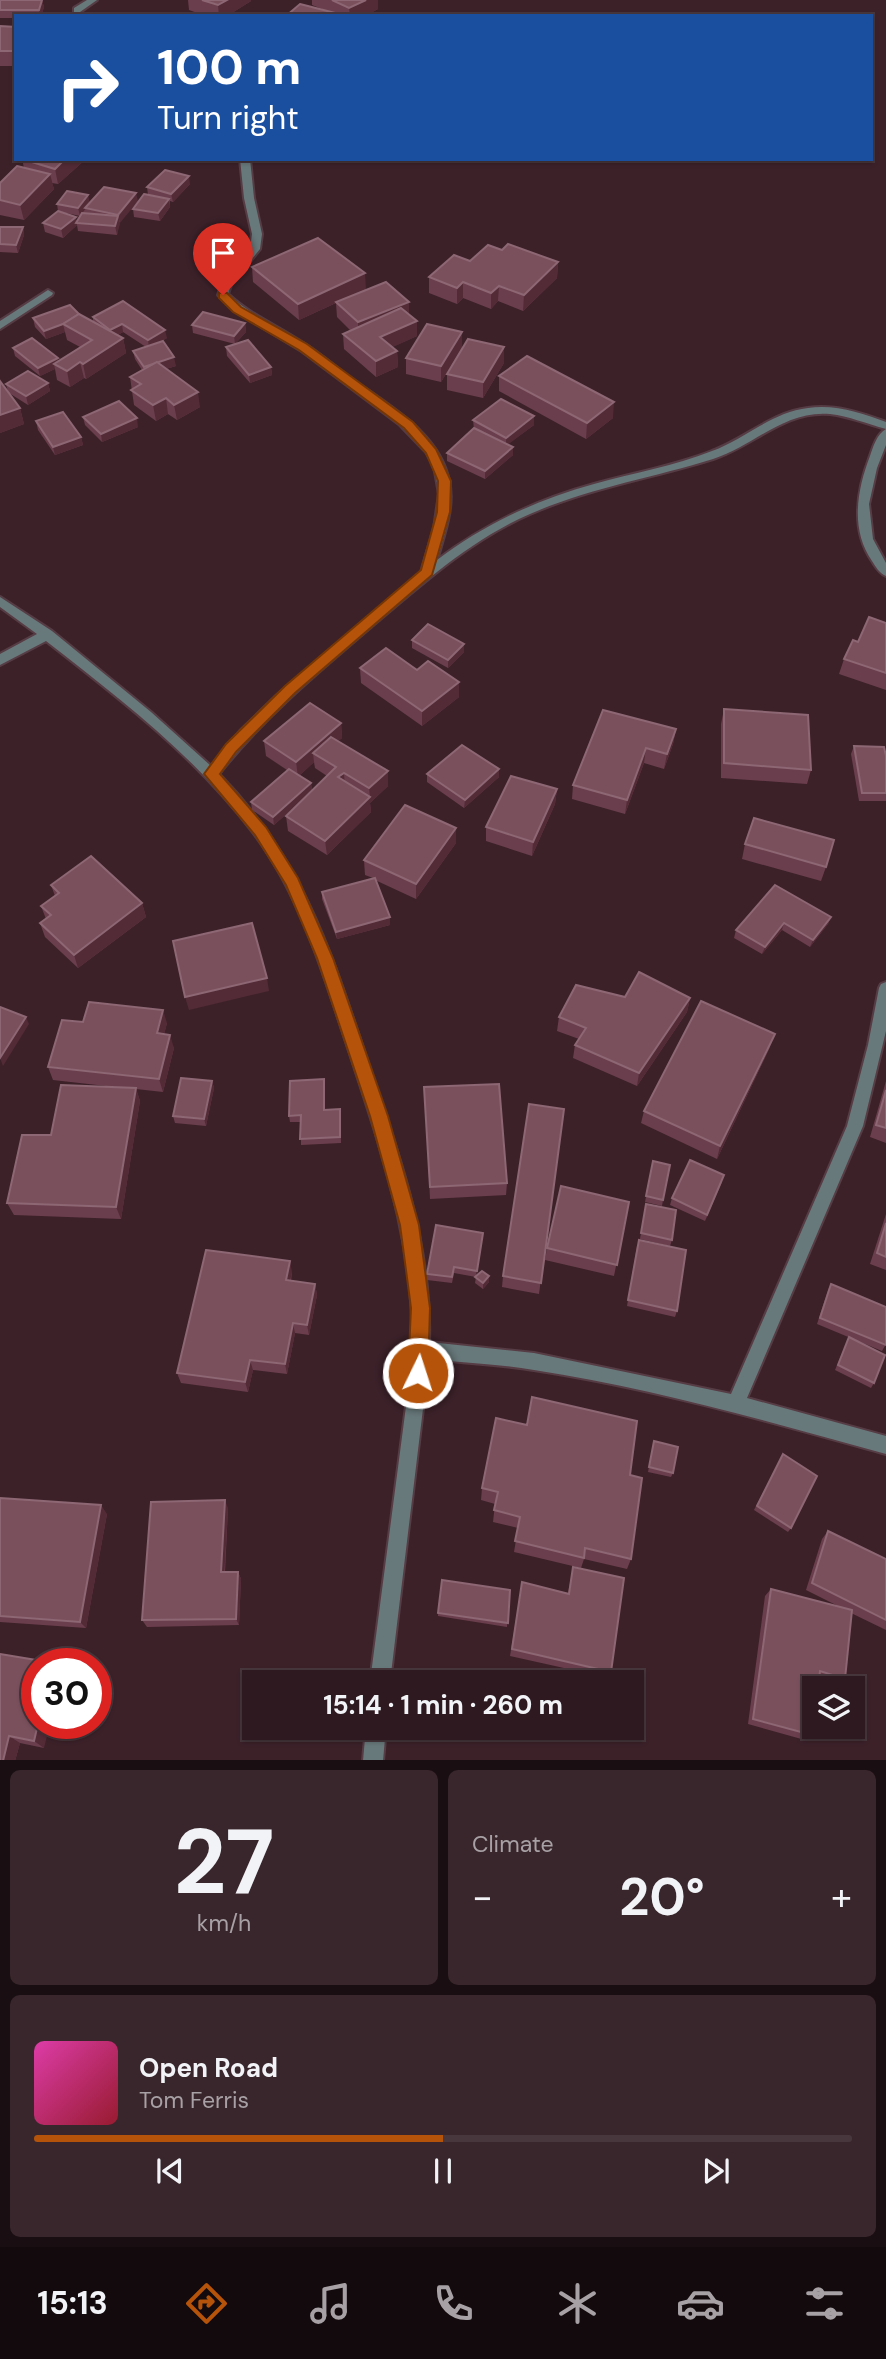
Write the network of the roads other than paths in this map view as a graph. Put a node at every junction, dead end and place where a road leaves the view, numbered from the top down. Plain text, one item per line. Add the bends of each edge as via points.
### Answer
1 (93, 0) edge
2 (77, 10) dead end
3 (245, 161) edge
4 (48, 293) dead end
5 (0, 326) edge
6 (886, 426) edge
7 (886, 433) edge
8 (427, 572) junction
9 (886, 572) edge
10 (0, 601) edge
11 (48, 634) junction
12 (0, 660) edge
13 (212, 774) junction
14 (886, 988) edge
15 (421, 1350) junction
16 (736, 1404) junction
17 (886, 1445) edge
18 (381, 1670) edge
19 (375, 1740) edge
20 (373, 1760) edge

1 - 2 street
3 - 8 street via 257,234 255,249 223,295 237,310 289,338 389,410 431,452 444,481 444,512
4 - 5 street
6 - 8 street via 852,414 798,413 719,453 548,501 475,537
7 - 9 street via 866,479 862,505 863,531
8 - 13 street via 290,690 239,739
10 - 11 street
11 - 12 street
11 - 13 street
13 - 15 street via 261,831 292,883 325,958 379,1116 409,1225 421,1308
14 - 16 street via 855,1126
15 - 16 street via 534,1361
15 - 18 street
16 - 17 street
19 - 20 street

